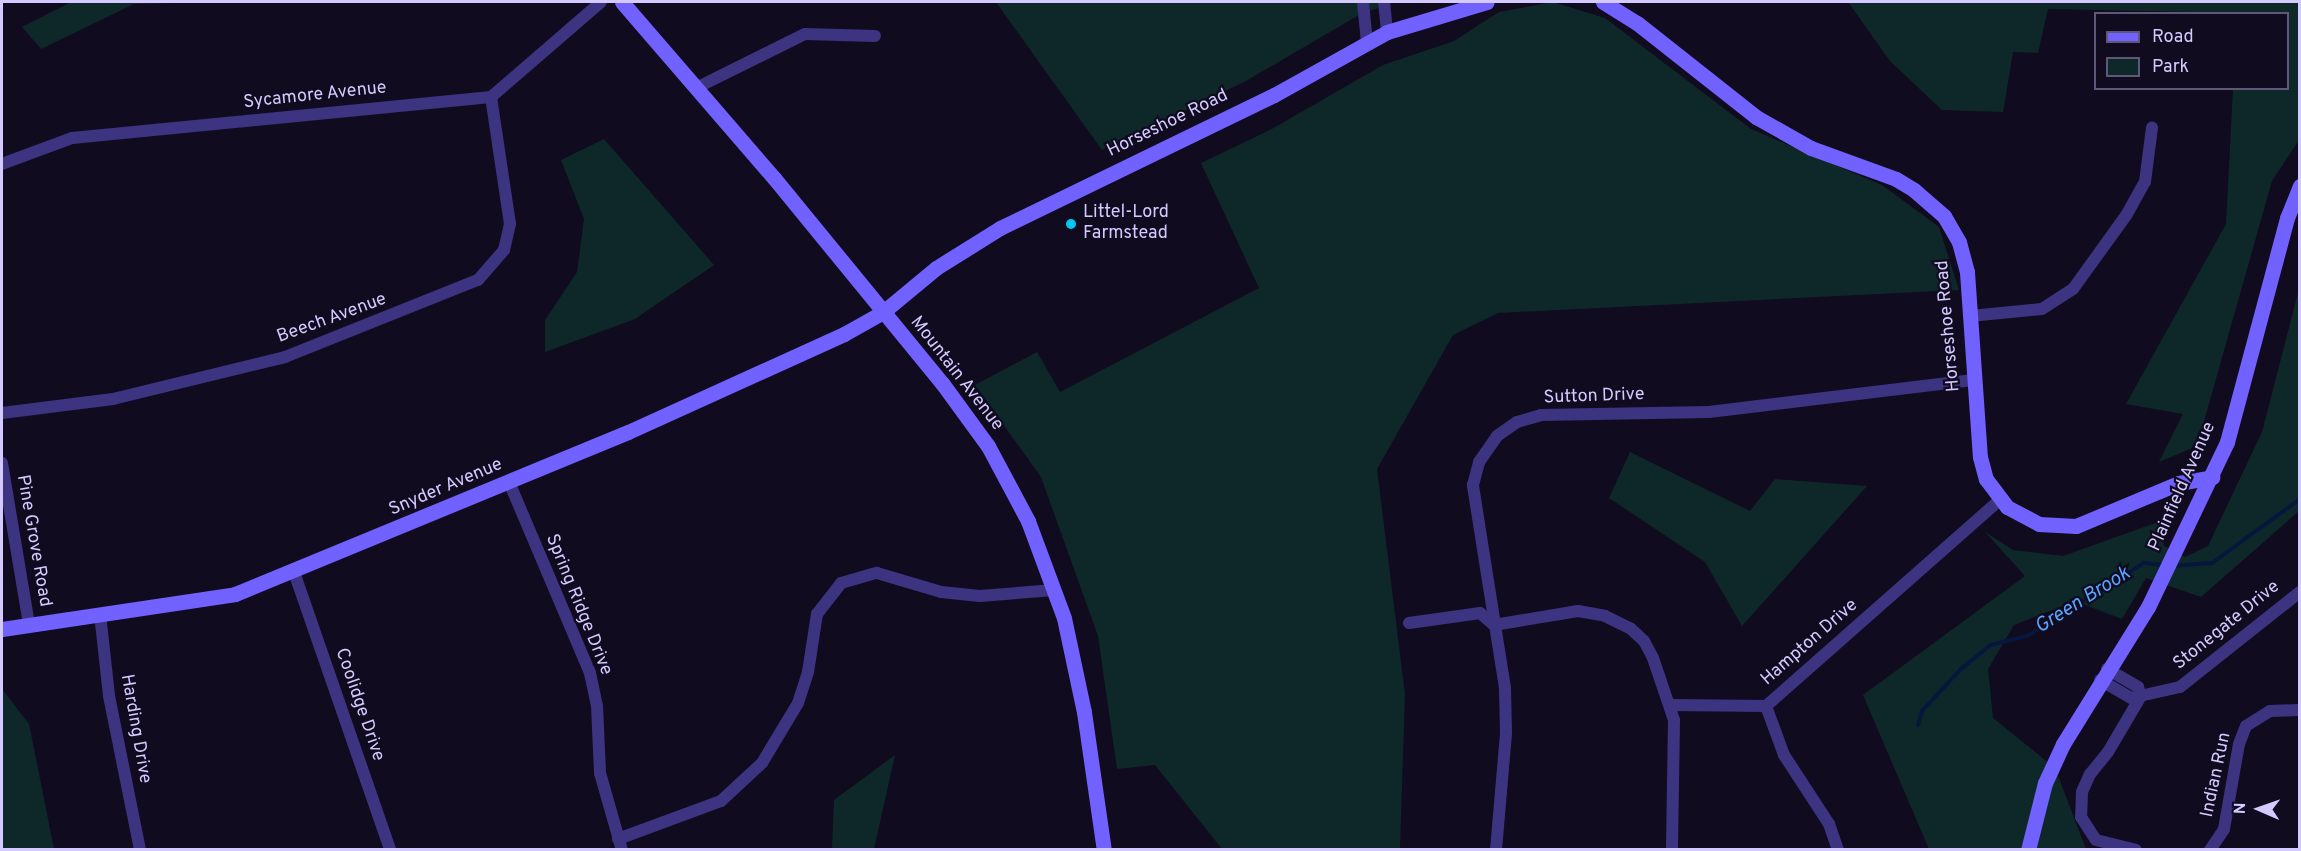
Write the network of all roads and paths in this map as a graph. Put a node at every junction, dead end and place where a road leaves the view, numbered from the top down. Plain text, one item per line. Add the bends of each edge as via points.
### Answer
1 (601, 2) edge
2 (622, 2) edge
3 (1363, 2) edge
4 (1384, 2) edge
5 (1487, 2) edge
6 (1603, 2) edge
7 (1387, 32) junction
8 (875, 36) dead end
9 (1367, 44) junction
10 (698, 87) junction
11 (491, 97) junction
12 (2152, 127) dead end
13 (2, 164) edge
14 (2300, 186) edge
15 (883, 312) junction
16 (1970, 316) junction
17 (1975, 380) junction
18 (2, 413) edge
19 (2, 463) edge
20 (2212, 477) junction
21 (509, 482) junction
22 (2000, 500) junction
23 (294, 572) junction
24 (1054, 590) junction
25 (2300, 592) edge
26 (100, 614) junction
27 (1408, 623) dead end
28 (29, 624) junction
29 (1494, 625) junction
30 (2, 628) edge
31 (2104, 675) junction
32 (2141, 696) junction
33 (1671, 705) junction
34 (1766, 706) junction
35 (2300, 710) edge
36 (620, 844) edge
37 (140, 849) edge
38 (390, 849) edge
39 (1104, 849) edge
40 (1496, 849) edge
41 (1672, 849) edge
42 (1838, 849) edge
43 (2028, 849) edge
44 (2136, 849) edge
45 (2210, 849) edge

1 - 11 street
2 - 10 street, Mountain Avenue
3 - 9 street
4 - 7 street
5 - 7 street, Horseshoe Road
6 - 16 street, Horseshoe Road via 1756,117 1811,148 1896,179 1933,204 1952,229 1965,258
7 - 9 street, Horseshoe Road
8 - 10 street via 805,34
9 - 15 street, Horseshoe Road via 1274,94 1000,228 936,268
10 - 15 street, Mountain Avenue
11 - 13 street, Sycamore Avenue via 72,138
11 - 18 street, Beech Avenue via 510,224 504,250 478,280 285,357 113,399
12 - 16 street via 2145,182 2073,289 2042,309
14 - 20 street, Plainfield Avenue via 2287,218 2239,406
15 - 21 street, Snyder Avenue via 704,398
15 - 24 street, Mountain Avenue via 987,446 1028,521
16 - 17 street, Horseshoe Road
17 - 22 street, Horseshoe Road via 1980,457 1986,479
17 - 29 street, Sutton Drive via 1709,412 1541,415 1510,426 1482,455 1473,485
19 - 28 street, Pine Grove Road
20 - 22 street, Horseshoe Road via 2180,483 2076,526 2039,524
20 - 31 street, Plainfield Avenue via 2163,578
21 - 23 street, Snyder Avenue
21 - 36 street, Spring Ridge Drive via 590,673 597,706 600,773
22 - 34 street, Hampton Drive
23 - 26 street, Snyder Avenue via 235,594
23 - 38 street, Coolidge Drive
24 - 36 street via 980,596 941,592 877,573 841,583 818,614 798,703 762,763 721,801
24 - 39 street, Mountain Avenue via 1064,618 1084,712
25 - 32 street, Stonegate Drive via 2279,605 2193,680
26 - 28 street, Snyder Avenue
26 - 37 street, Harding Drive via 109,696
27 - 29 street via 1480,613
28 - 30 street, Snyder Avenue
29 - 33 street via 1578,611 1614,619 1644,641
29 - 40 street, Sutton Drive via 1505,688 1506,733
31 - 32 street via 2138,687
31 - 43 street, Plainfield Avenue via 2045,783
32 - 44 street via 2114,743 2090,774 2080,807 2085,827 2096,840
33 - 34 street
33 - 41 street via 1676,741
34 - 42 street, Hampton Drive via 1784,755 1829,824
35 - 45 street, Indian Run via 2270,711 2246,726 2239,744 2224,829

